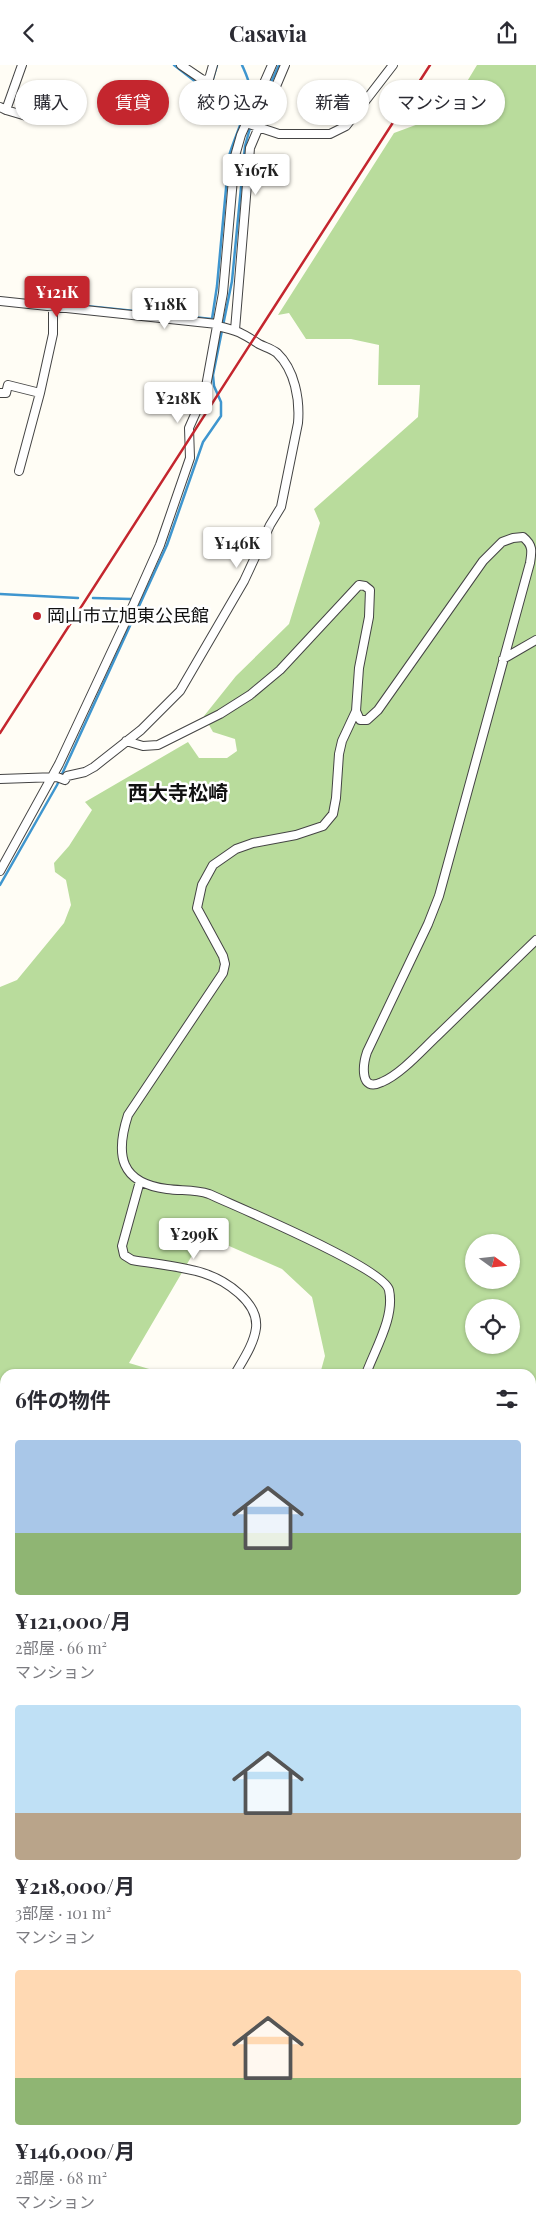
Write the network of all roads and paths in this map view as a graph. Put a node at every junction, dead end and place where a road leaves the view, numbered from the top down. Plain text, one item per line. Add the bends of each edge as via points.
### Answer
1 (22, 65) edge
2 (181, 65) edge
3 (213, 65) edge
4 (272, 65) edge
5 (285, 65) edge
6 (393, 65) edge
7 (267, 80) edge
8 (277, 80) edge
9 (3, 109) edge
10 (15, 113) edge
11 (252, 125) junction
12 (0, 301) edge
13 (53, 306) junction
14 (220, 326) junction
15 (234, 329) junction
16 (0, 393) edge
17 (40, 393) junction
18 (19, 471) dead end
19 (536, 640) edge
20 (503, 659) junction
21 (356, 711) junction
22 (126, 741) junction
23 (57, 778) junction
24 (0, 779) edge
25 (0, 871) edge
26 (536, 940) edge
27 (140, 1181) junction
28 (238, 1369) edge
29 (368, 1369) edge

1 - 9 street
2 - 3 street via 203,80 209,79
4 - 7 street
5 - 8 street
6 - 11 street via 346,126 330,134 279,135
9 - 10 street
11 - 14 street via 235,157
11 - 15 street
12 - 13 street
13 - 14 street
13 - 17 street via 53,334
14 - 15 street
14 - 23 street via 205,392 189,428 190,458 160,545
15 - 22 street via 276,352 294,384 299,412 285,496 244,581 180,691
16 - 17 street via 6,393 8,385
17 - 18 street
19 - 20 street
20 - 21 street via 530,563 532,550 523,537 502,542 483,561 378,710 367,720 360,719
20 - 26 street via 438,896 367,1052 363,1065 366,1080 380,1084 396,1073
21 - 22 street via 359,668 371,598 370,590 359,585 280,670 250,695 158,745 143,746
21 - 27 street via 342,741 336,798 324,826 236,849 213,865 202,885 197,908 225,964 214,989 128,1115 121,1155 127,1171
22 - 23 street via 85,772 65,780
23 - 24 street
23 - 25 street
27 - 28 street via 122,1246 124,1255 132,1260 202,1273 246,1301 255,1318 256,1328
27 - 29 street via 155,1187 209,1194 344,1257 383,1280 389,1288 390,1303

